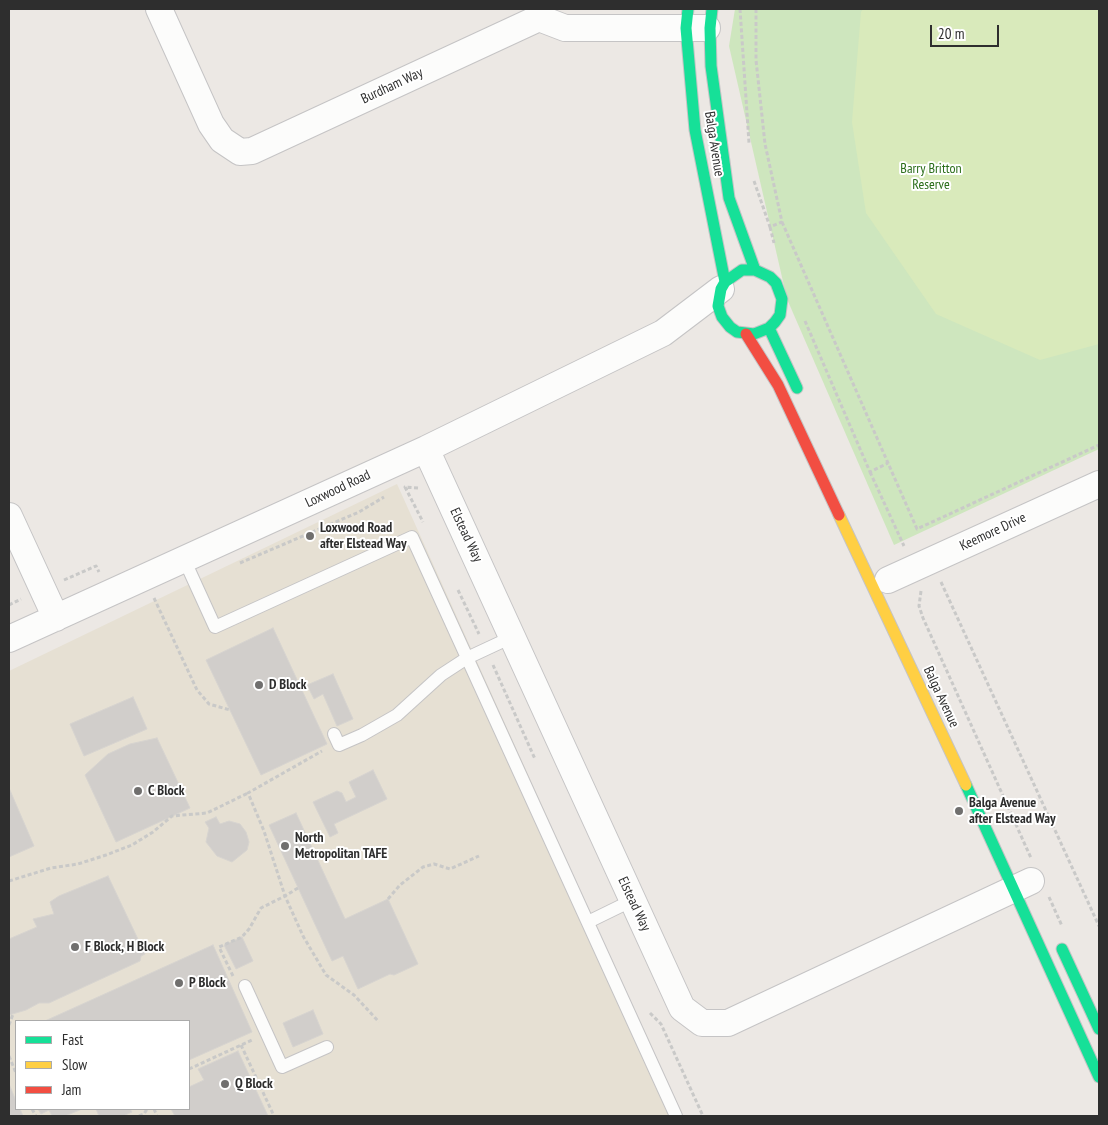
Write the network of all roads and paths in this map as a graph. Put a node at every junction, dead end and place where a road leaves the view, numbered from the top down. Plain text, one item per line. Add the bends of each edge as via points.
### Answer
1 (158, 9) edge
2 (740, 9) edge
3 (756, 9) edge
4 (537, 14) edge
5 (699, 18) edge
6 (749, 144) dead end
7 (751, 173) dead end
8 (782, 222) junction
9 (770, 227) junction
10 (776, 251) dead end
11 (755, 270) junction
12 (723, 286) junction
13 (722, 317) junction
14 (804, 320) dead end
15 (769, 328) junction
16 (663, 333) junction
17 (746, 334) junction
18 (803, 400) dead end
19 (1099, 446) edge
20 (426, 449) junction
21 (888, 464) junction
22 (870, 472) junction
23 (1099, 484) edge
24 (405, 487) junction
25 (423, 490) dead end
26 (397, 491) dead end
27 (389, 494) dead end
28 (9, 516) edge
29 (425, 526) dead end
30 (917, 529) junction
31 (184, 559) junction
32 (923, 564) junction
33 (236, 565) dead end
34 (144, 577) junction
35 (888, 580) dead end
36 (195, 583) junction
37 (456, 586) dead end
38 (155, 601) junction
39 (148, 605) dead end
40 (56, 618) junction
41 (512, 637) junction
42 (9, 639) edge
43 (486, 649) junction
44 (467, 658) junction
45 (230, 710) dead end
46 (337, 739) joint
47 (537, 764) dead end
48 (248, 793) junction
49 (479, 856) dead end
50 (9, 881) edge
51 (1031, 881) junction
52 (298, 888) dead end
53 (285, 896) junction
54 (388, 899) dead end
55 (633, 900) junction
56 (588, 922) junction
57 (1099, 926) edge
58 (1064, 929) dead end
59 (1059, 942) dead end
60 (245, 986) joint
61 (649, 1012) dead end
62 (13, 1014) dead end
63 (379, 1022) dead end
64 (9, 1025) edge
65 (1099, 1029) edge
66 (267, 1032) junction
67 (241, 1045) junction
68 (327, 1047) dead end
69 (9, 1056) edge
70 (190, 1069) edge
71 (15, 1070) edge
72 (1099, 1077) edge
73 (274, 1116) edge
74 (676, 1116) edge
75 (703, 1116) edge

1 - 4 street, Burdham Way via 211,124 222,140 240,152 252,151
2 - 6 path
3 - 8 path via 756,60 765,144
4 - 5 street, Burdham Way via 565,28
5 - 11 main road, Balga Avenue via 711,66 729,198
5 - 12 main road, Balga Avenue via 695,130
7 - 9 path
8 - 9 path
8 - 21 path
9 - 10 path
11 - 12 main road via 742,270
11 - 15 main road via 776,283 782,299 780,315
12 - 13 main road via 718,306
12 - 16 street, Loxwood Road
13 - 16 street, Loxwood Road
13 - 17 main road via 730,327
14 - 22 path
15 - 17 main road
15 - 18 main road
16 - 20 street, Loxwood Road
17 - 51 main road, Balga Avenue via 778,385
19 - 30 path
20 - 31 street, Loxwood Road
20 - 41 street, Elstead Way
21 - 22 path
21 - 30 path
22 - 32 path
23 - 32 street, Keemore Drive
24 - 25 path
24 - 26 path
24 - 29 path
27 - 33 path via 351,516
28 - 40 street
30 - 32 path
31 - 34 street, Loxwood Road
31 - 36 lane
32 - 35 street, Keemore Drive
32 - 51 path via 918,606
32 - 57 path
34 - 38 path
34 - 40 street, Loxwood Road
36 - 38 path
36 - 44 lane via 215,627 412,538
37 - 43 path
38 - 39 path
38 - 45 path via 197,690 209,704
40 - 42 street, Loxwood Road
41 - 43 lane
41 - 55 street, Elstead Way
43 - 44 lane
43 - 47 path
44 - 46 lane via 441,675 397,715 362,735
44 - 56 lane
46 - 48 path
48 - 50 path via 207,813 172,816 132,845 106,855
48 - 53 path
49 - 54 path via 450,869 434,864 423,866
51 - 55 street, Elstead Way via 728,1023 702,1023 682,1008
51 - 58 path
51 - 72 main road, Balga Avenue
52 - 53 path
53 - 60 path via 261,908 242,937 219,947 235,980
53 - 63 path via 302,936 326,975 354,995
55 - 56 lane
56 - 74 lane
59 - 65 main road
60 - 66 lane
61 - 75 path via 661,1024
62 - 64 path
66 - 67 path
66 - 68 lane via 282,1067
67 - 70 path
67 - 73 path
69 - 71 path

